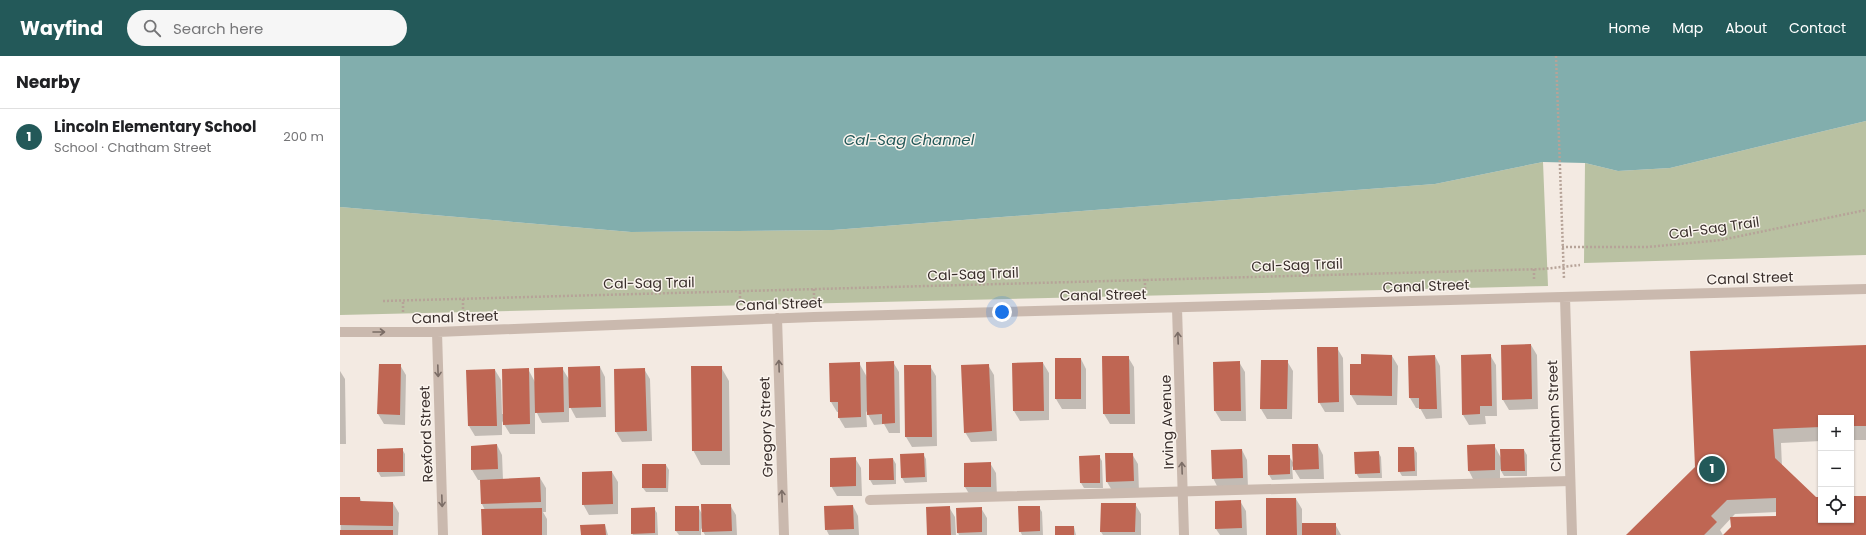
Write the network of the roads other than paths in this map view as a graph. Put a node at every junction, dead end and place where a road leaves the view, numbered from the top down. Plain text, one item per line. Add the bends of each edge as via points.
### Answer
1 (1866, 288) edge
2 (1565, 297) junction
3 (1177, 308) junction
4 (777, 318) junction
5 (340, 332) edge
6 (437, 332) junction
7 (1570, 481) junction
8 (1183, 492) junction
9 (870, 500) dead end
10 (443, 535) edge
11 (784, 535) edge
12 (1184, 535) edge
13 (1572, 535) edge

1 - 2 street, Canal Street
2 - 3 street, Canal Street
2 - 7 street, Chatham Street
3 - 4 street, Canal Street
8 -> 3 street, Irving Avenue
4 - 6 street, Canal Street
11 -> 4 street, Gregory Street
5 -> 6 street, Canal Street
6 -> 10 street, Rexford Street
7 - 8 street
7 - 13 street, Chatham Street
8 - 9 street
8 - 12 street, Irving Avenue

